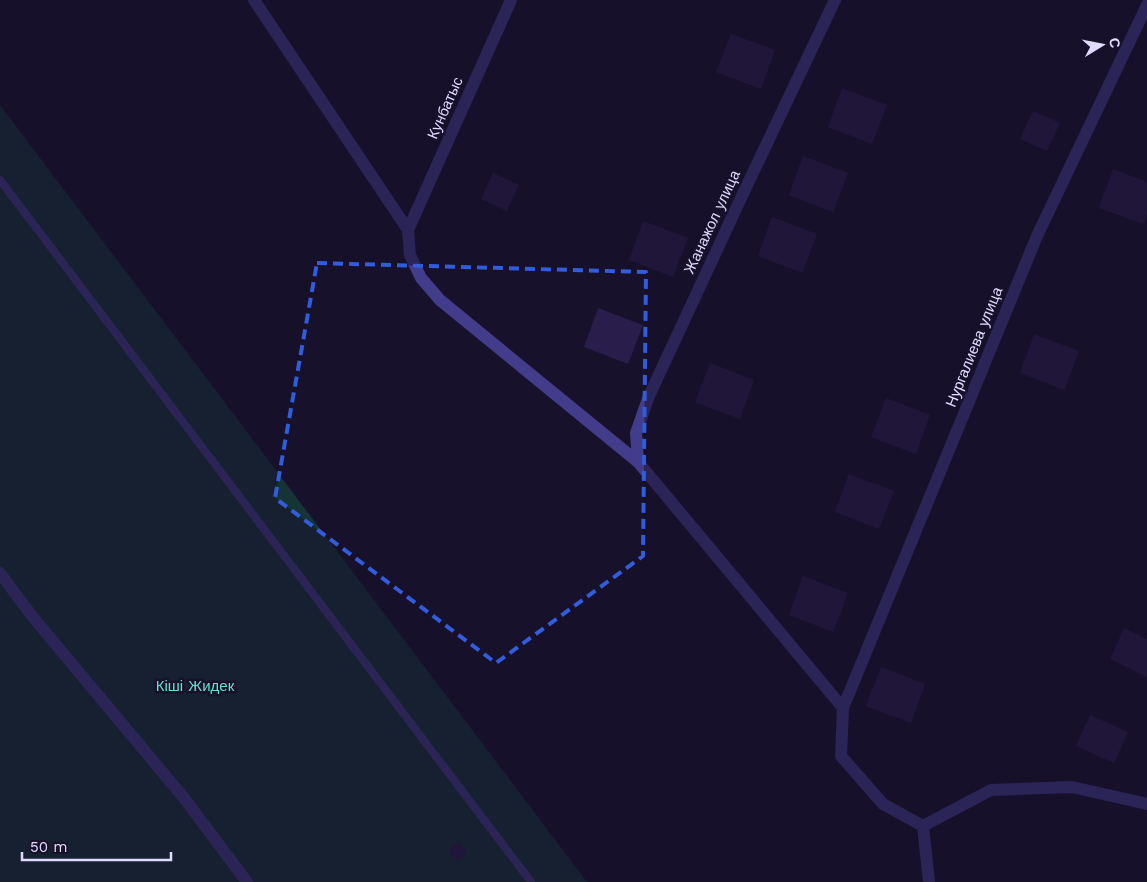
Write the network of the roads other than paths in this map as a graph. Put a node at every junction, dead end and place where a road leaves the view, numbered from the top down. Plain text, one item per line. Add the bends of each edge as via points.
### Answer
1 (254, 0) edge
2 (511, 0) edge
3 (835, 0) edge
4 (1147, 4) edge
5 (0, 180) edge
6 (408, 230) junction
7 (638, 462) junction
8 (0, 573) edge
9 (844, 708) junction
10 (1147, 804) edge
11 (923, 826) junction
12 (247, 882) edge
13 (531, 882) edge
14 (929, 882) edge

1 - 6 street
2 - 6 street, Кунбатыс
3 - 7 street, Жанажол улица via 649,396 636,433
4 - 9 street, Нургалиева улица via 1037,236
5 - 13 lane
6 - 7 street via 410,256 420,278 440,300
7 - 9 street
8 - 12 street via 184,798
9 - 11 street, Нургалиева улица via 842,756 883,804
10 - 11 street via 1072,787 991,790
11 - 14 street

